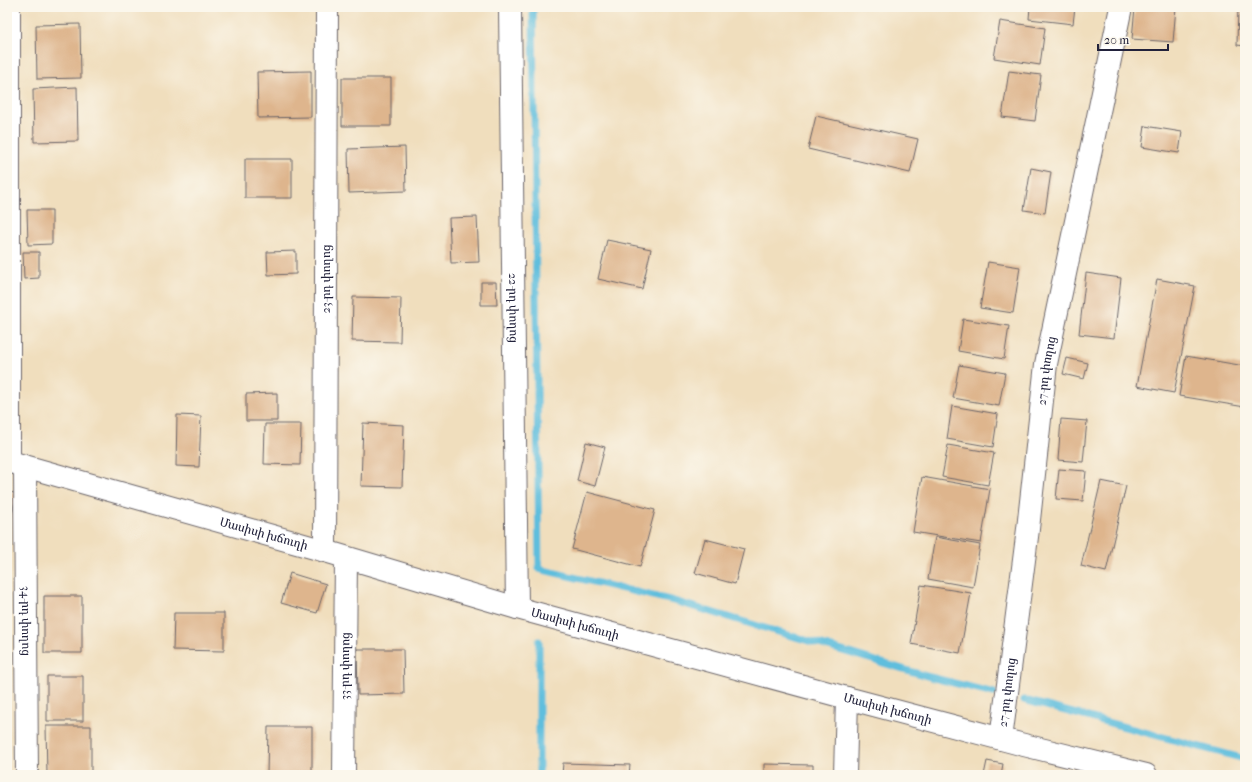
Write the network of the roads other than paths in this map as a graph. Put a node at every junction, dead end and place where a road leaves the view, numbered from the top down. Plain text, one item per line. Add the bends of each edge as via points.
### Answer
1 (9, 7) edge
2 (327, 7) edge
3 (510, 7) edge
4 (1121, 7) edge
5 (14, 463) edge
6 (325, 551) junction
7 (346, 558) junction
8 (517, 608) junction
9 (847, 698) junction
10 (1001, 739) junction
11 (27, 775) edge
12 (344, 775) edge
13 (845, 775) edge
14 (1146, 775) edge

1 - 5 street, 34-րդ փողոց
2 - 6 street, 23-րդ փողոց
3 - 8 street, 22-րդ փողոց
4 - 10 street, 27-րդ փողոց via 1046,364
5 - 6 street, Մասիսի խճուղի
5 - 11 street, 34-րդ փողոց
6 - 7 street, Մասիսի խճուղի
7 - 8 street, Մասիսի խճուղի
7 - 12 street, 33-րդ փողոց
8 - 9 street, Մասիսի խճուղի
9 - 10 street, Մասիսի խճուղի
9 - 13 street
10 - 14 street, Մասիսի խճուղի

